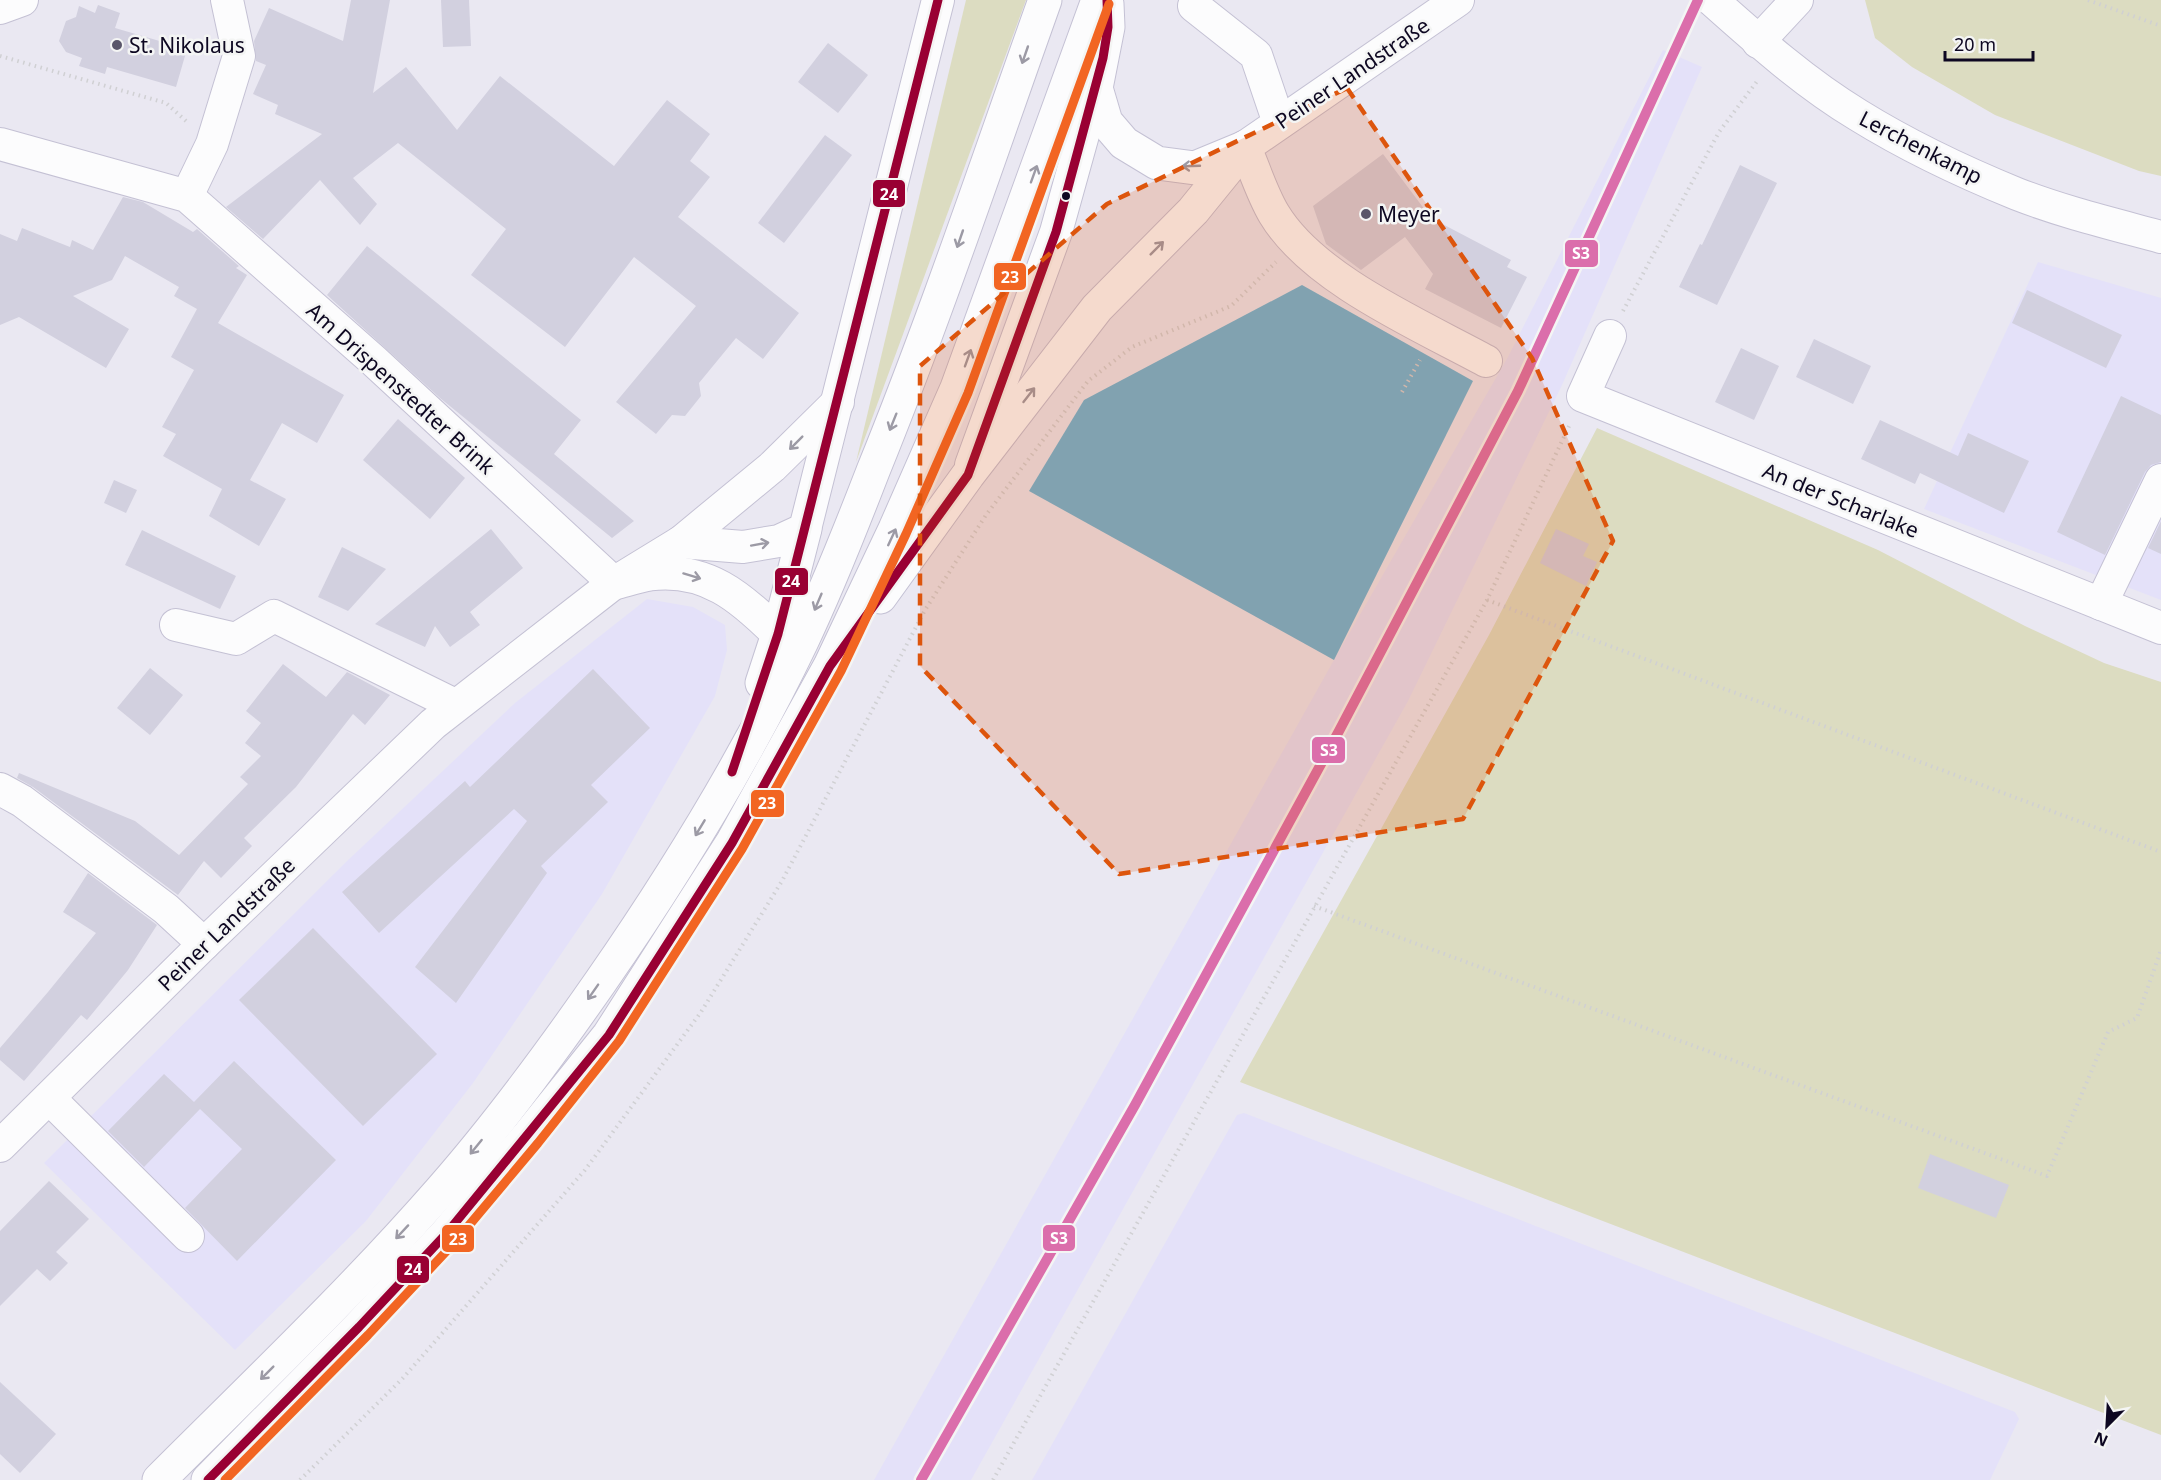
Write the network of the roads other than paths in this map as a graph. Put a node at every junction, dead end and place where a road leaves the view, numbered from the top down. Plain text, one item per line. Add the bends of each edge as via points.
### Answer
1 (21, 0) edge
2 (228, 0) edge
3 (938, 0) edge
4 (1044, 0) edge
5 (1098, 0) edge
6 (1107, 0) edge
7 (1458, 0) edge
8 (1712, 0) edge
9 (1797, 0) edge
10 (1194, 6) dead end
11 (0, 8) edge
12 (1768, 49) junction
13 (1096, 88) junction
14 (1279, 123) junction
15 (0, 144) edge
16 (1245, 147) junction
17 (187, 196) junction
18 (2161, 237) edge
19 (1610, 336) road end
20 (1486, 361) dead end
21 (838, 402) junction
22 (968, 475) junction
23 (2161, 480) edge
24 (805, 529) junction
25 (681, 542) junction
26 (614, 583) junction
27 (2101, 604) junction
28 (176, 625) dead end
29 (2161, 628) edge
30 (778, 634) junction
31 (830, 666) junction
32 (455, 705) junction
33 (730, 778) junction
34 (0, 789) edge
35 (204, 944) junction
36 (49, 1098) junction
37 (0, 1146) edge
38 (188, 1236) dead end
39 (159, 1480) edge
40 (208, 1480) edge

1 - 11 street
2 - 17 street via 239,56 212,144
3 - 21 street
4 -> 33 highway via 912,374 858,509 803,639
31 -> 5 highway via 896,529 957,388
6 - 13 highway via 1108,27
7 - 14 street, Peiner Landstraße
8 - 12 street, Lerchenkamp
9 - 12 street
10 - 14 street via 1256,55
12 - 18 street, Lerchenkamp via 1858,115 1938,158 2018,194
16 -> 13 highway via 1195,168 1157,163 1124,143 1106,122
13 - 22 street via 1056,232
14 - 16 street, Peiner Landstraße
15 - 17 street, Am Drispenstedter Brink
16 - 20 street via 1274,214 1299,247 1369,297
22 -> 16 highway via 1097,308 1193,211
17 - 26 street, Am Drispenstedter Brink via 373,360
19 - 27 street, An der Scharlake via 1583,396
21 - 24 street
21 -> 25 street, Peiner Landstraße via 772,467
22 - 31 highway
23 - 27 street
25 -> 24 street via 743,547 779,541
24 - 30 highway
25 - 26 street, Peiner Landstraße
26 -> 30 highway via 649,574 681,573 716,584 736,596
26 - 32 street, Peiner Landstraße
27 - 29 street, An der Scharlake
28 - 32 street via 236,639 274,616
30 - 33 highway
31 - 40 highway via 732,843 609,1035 446,1234
32 - 35 street, Peiner Landstraße
33 -> 39 highway via 652,908 557,1044 456,1172 347,1293
34 - 35 street via 22,801 166,909
35 - 36 street, Peiner Landstraße
36 - 37 street, Peiner Landstraße
36 - 38 street

